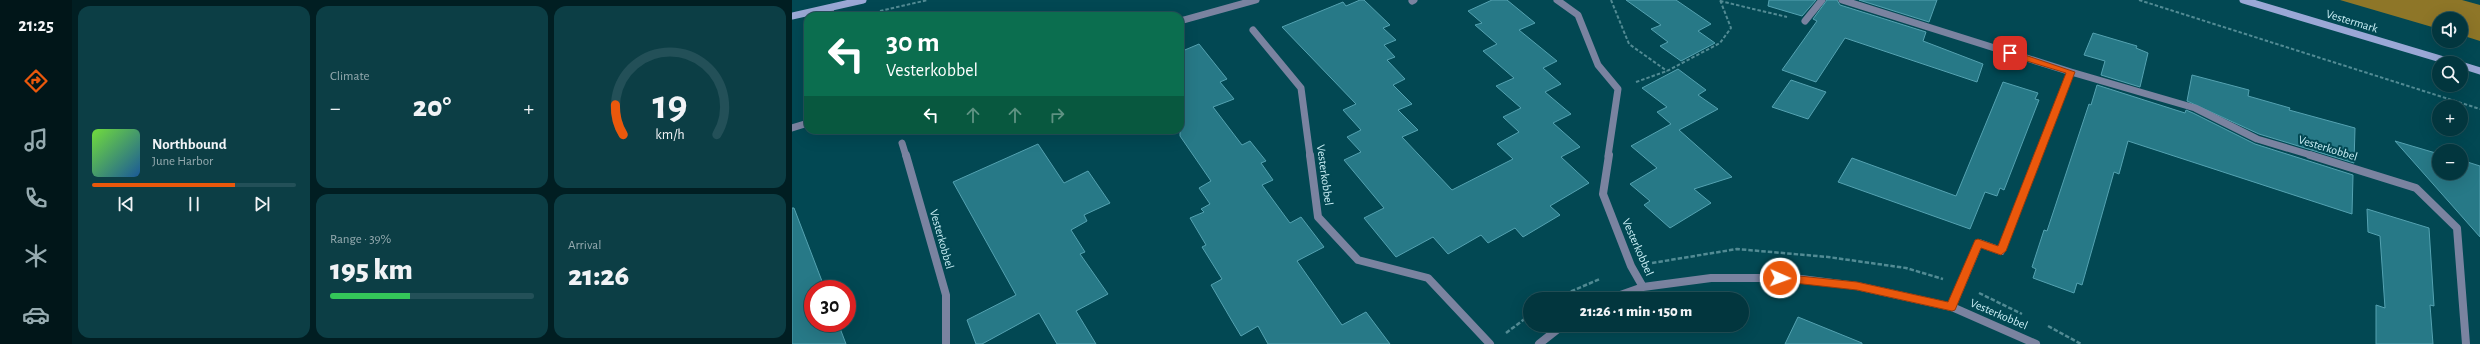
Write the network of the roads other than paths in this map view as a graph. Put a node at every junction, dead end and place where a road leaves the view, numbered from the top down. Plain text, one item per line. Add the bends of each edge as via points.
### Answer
1 (864, 0) edge
2 (1256, 0) edge
3 (1557, 0) edge
4 (1822, 0) edge
5 (1842, 0) edge
6 (2243, 0) edge
7 (831, 8) junction
8 (812, 12) edge
9 (830, 12) edge
10 (804, 14) edge
11 (792, 16) edge
12 (1184, 20) edge
13 (1805, 21) road end
14 (1253, 30) dead end
15 (2432, 56) edge
16 (2468, 67) edge
17 (2480, 71) edge
18 (2071, 72) junction
19 (804, 124) edge
20 (792, 128) edge
21 (902, 143) dead end
22 (1643, 287) junction
23 (1629, 292) edge
24 (1952, 307) junction
25 (1554, 332) edge
26 (946, 344) edge
27 (1490, 344) edge
28 (1539, 344) edge
29 (2036, 344) edge
30 (2466, 344) edge

1 - 7 street
2 - 12 street
3 - 22 street, Vesterkobbel via 1578,15 1598,65 1618,89 1603,194 1631,266
4 - 13 street
5 - 18 street, Vesterkobbel
6 - 15 street, Vestermark
7 - 8 street
7 - 9 street
10 - 11 street
14 - 27 street, Vesterkobbel via 1301,88 1318,217 1358,260 1428,278
16 - 17 street
18 - 24 street, Vesterkobbel via 2001,251 1978,243
18 - 30 street, Vesterkobbel via 2195,108 2257,139 2416,188 2457,228
19 - 20 street
21 - 26 street, Vesterkobbel via 946,295
22 - 23 street, Vesterkobbel
22 - 24 street, Vesterkobbel via 1711,278 1793,278 1857,286
24 - 29 street, Vesterkobbel
25 - 28 street

